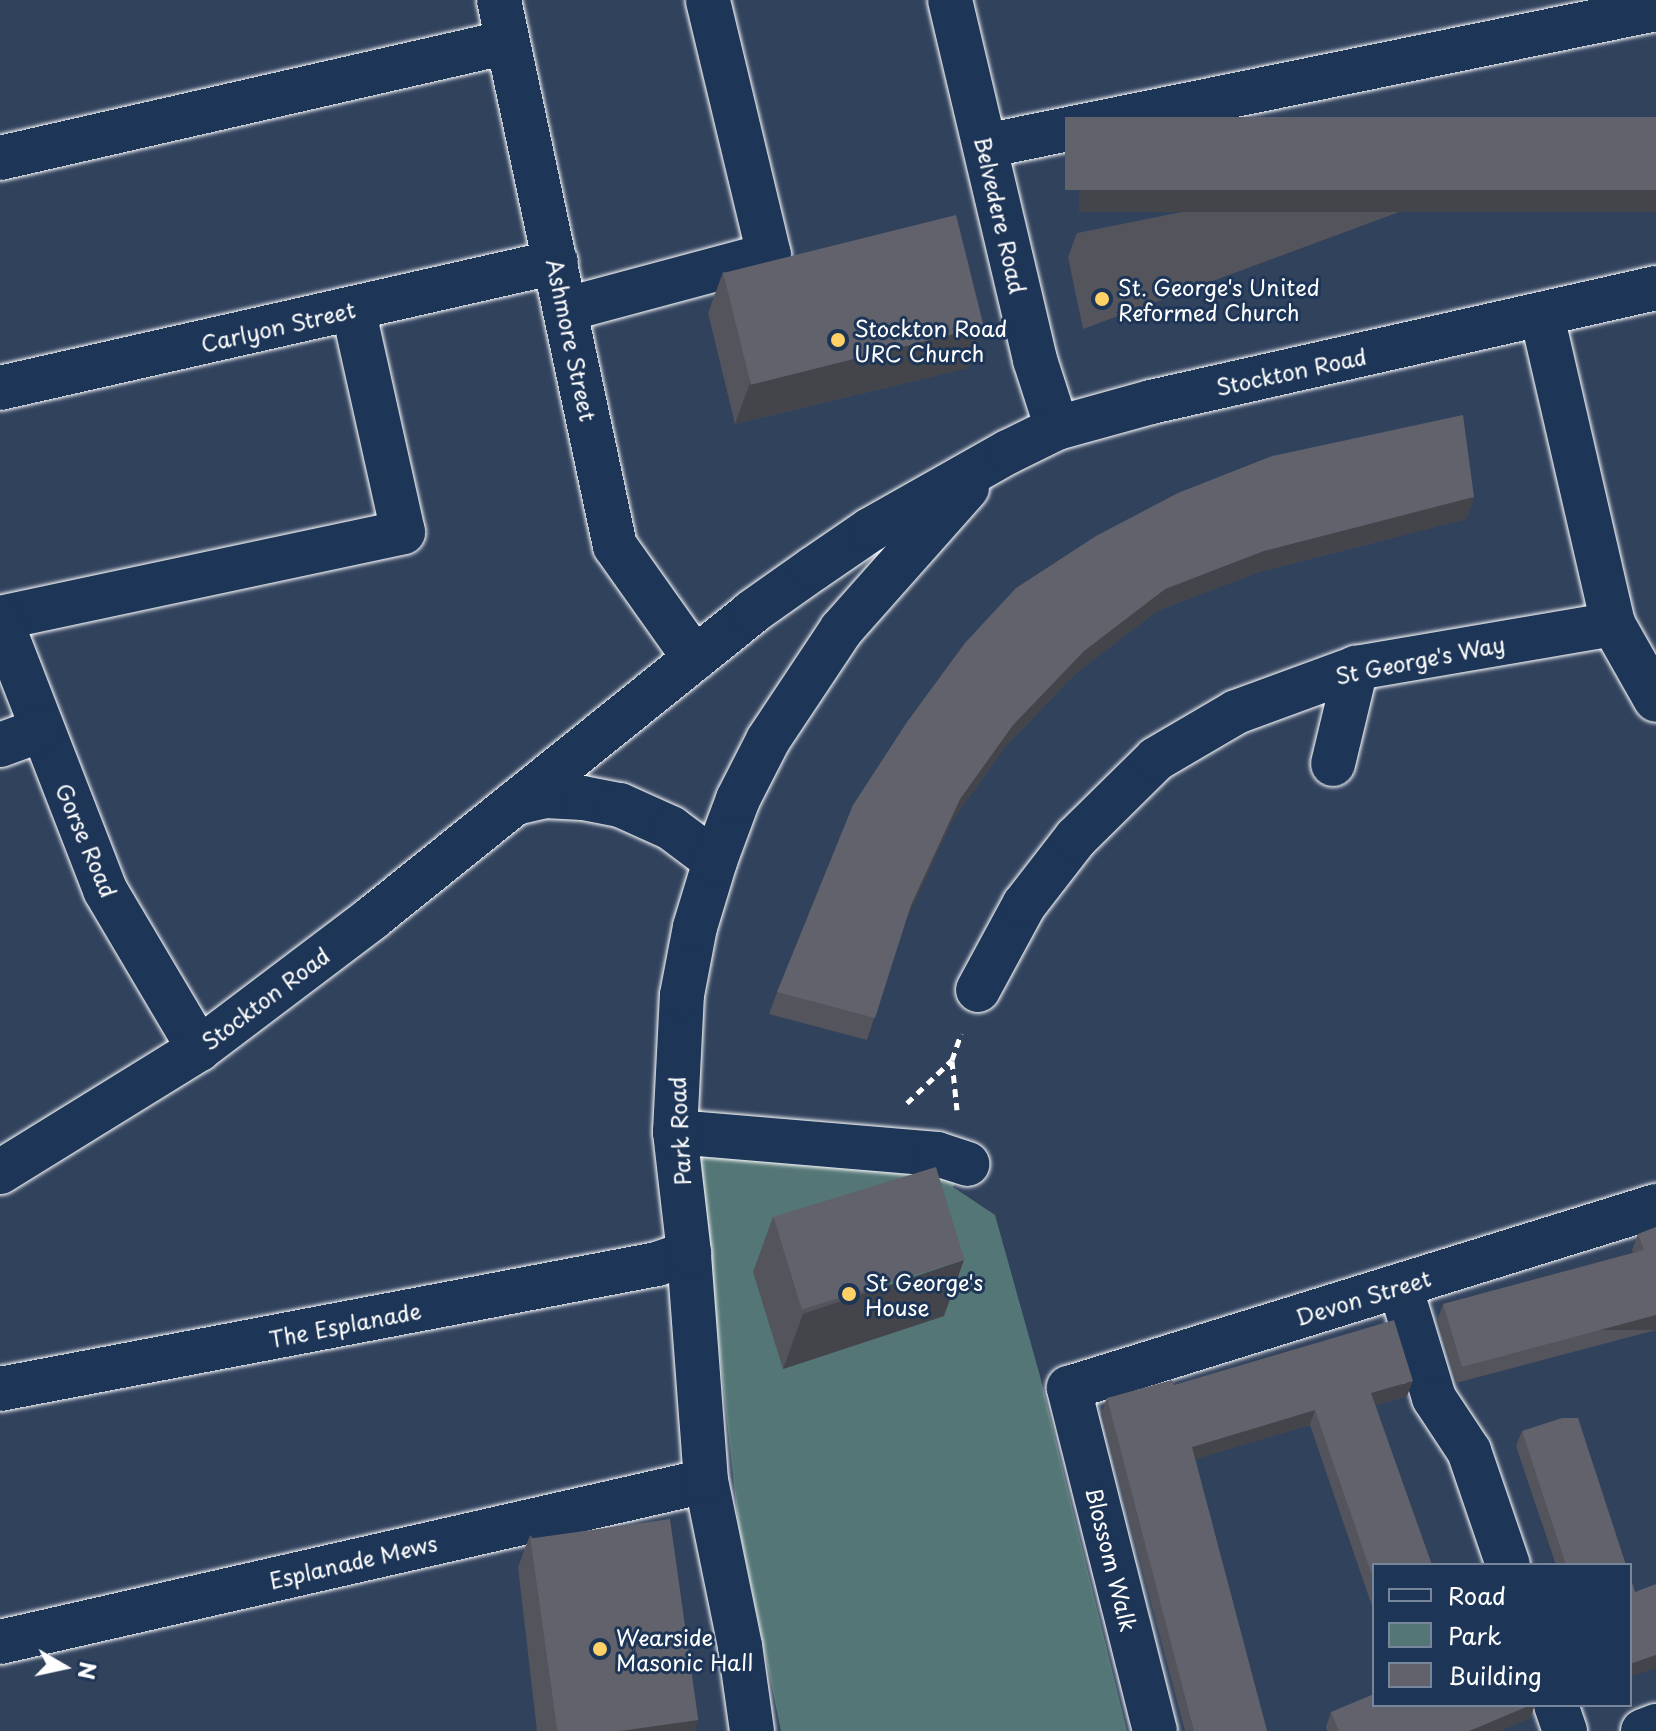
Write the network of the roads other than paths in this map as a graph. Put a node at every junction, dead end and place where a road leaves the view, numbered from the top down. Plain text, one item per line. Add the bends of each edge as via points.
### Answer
1 (499, 0) edge
2 (708, 0) edge
3 (950, 0) edge
4 (1656, 9) edge
5 (508, 42) junction
6 (985, 146) junction
7 (0, 158) edge
8 (556, 262) junction
9 (1656, 288) edge
10 (1656, 301) edge
11 (1599, 303) junction
12 (353, 309) junction
13 (567, 309) junction
14 (1542, 316) junction
15 (0, 388) edge
16 (1057, 428) junction
17 (990, 462) junction
18 (884, 580) joint
19 (0, 618) edge
20 (1633, 644) edge
21 (695, 659) junction
22 (1356, 668) junction
23 (1656, 700) edge
24 (41, 730) junction
25 (0, 745) edge
26 (1333, 764) dead end
27 (515, 803) junction
28 (715, 861) junction
29 (978, 990) road end
30 (199, 1049) junction
31 (675, 1132) junction
32 (967, 1164) dead end
33 (0, 1172) edge
34 (1656, 1206) edge
35 (689, 1253) junction
36 (1400, 1286) junction
37 (1069, 1388) joint
38 (0, 1389) edge
39 (706, 1481) junction
40 (1507, 1563) edge
41 (0, 1642) edge
42 (1557, 1707) edge
43 (1656, 1726) edge
44 (752, 1731) edge
45 (1155, 1731) edge
46 (1565, 1731) edge
47 (1643, 1731) edge

1 - 5 main road, Ashmore Street
2 - 13 main road via 769,255
3 - 6 main road, Belvedere Road
4 - 6 main road
5 - 7 main road
5 - 8 main road, Ashmore Street
6 - 16 main road, Belvedere Road via 1035,360
8 - 12 main road, Carlyon Street
8 - 13 main road, Ashmore Street
9 - 11 main road, Stockton Road
10 - 11 main road, Stockton Road
11 - 14 main road, Stockton Road
12 - 15 main road, Carlyon Street
12 - 19 main road via 403,532
13 - 21 main road, Ashmore Street via 615,546
14 - 16 main road, Stockton Road via 1151,402
14 - 20 main road
16 - 17 main road, Stockton Road
17 - 18 main road, Stockton Road
17 - 21 main road, Stockton Road via 870,530 752,612
18 - 28 main road, Park Road via 841,630 768,740
19 - 24 main road, Gorse Road
20 - 22 main road, St George's Way
20 - 23 main road
21 - 27 main road, Stockton Road
22 - 26 main road
22 - 29 main road, St George's Way via 1236,712 1156,759 1076,838 1024,905
24 - 25 main road
24 - 30 main road, Gorse Road via 105,890
27 - 28 main road, Stockton Road via 545,796 620,805 671,828
27 - 30 main road, Stockton Road
28 - 31 main road, Park Road via 682,995
30 - 33 main road, Stockton Road
31 - 32 main road via 937,1154
31 - 35 main road, Park Road
34 - 36 main road, Devon Street
35 - 38 main road, The Esplanade via 657,1264
35 - 39 main road, Park Road
36 - 37 main road, Devon Street
36 - 40 main road via 1434,1398 1469,1451
37 - 45 main road, Blossom Walk
39 - 41 main road, Esplanade Mews
39 - 44 main road, Park Road
42 - 46 main road
43 - 47 main road

